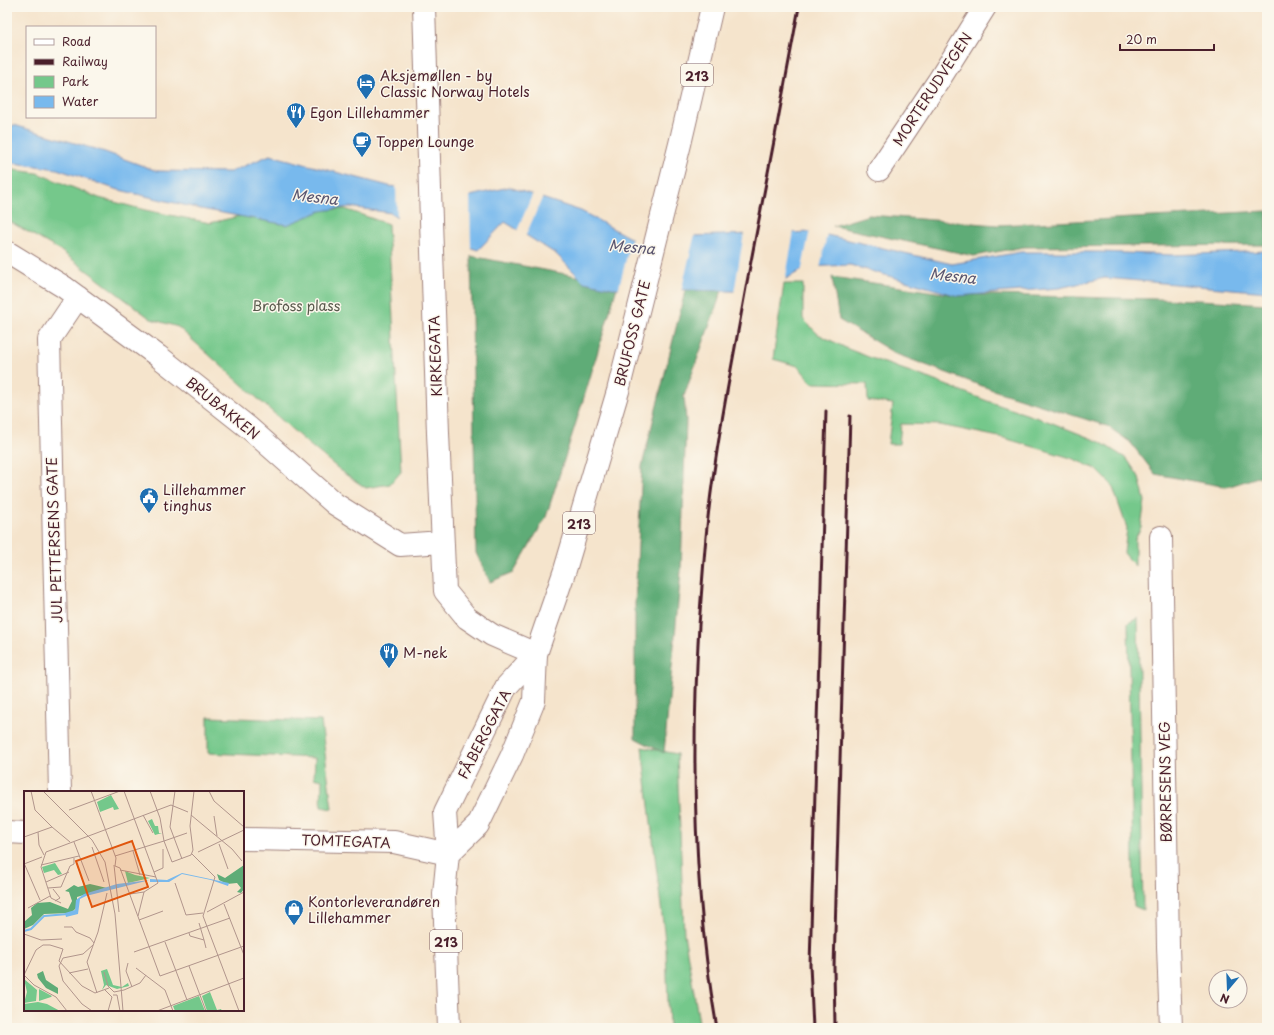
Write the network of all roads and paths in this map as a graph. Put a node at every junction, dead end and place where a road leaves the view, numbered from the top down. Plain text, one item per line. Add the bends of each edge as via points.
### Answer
1 (424, 7) edge
2 (712, 7) edge
3 (985, 7) edge
4 (879, 170) dead end
5 (7, 252) edge
6 (78, 297) junction
7 (1160, 537) dead end
8 (442, 542) junction
9 (536, 654) junction
10 (60, 791) edge
11 (7, 832) edge
12 (24, 833) edge
13 (244, 839) edge
14 (448, 854) junction
15 (449, 1028) edge
16 (1171, 1028) edge

1 - 8 street, KIRKEGATA
2 - 9 street, BRUFOSS GATE / 213 via 618,391 565,570
3 - 4 street, MORTERUDVEGEN
5 - 6 street, BRUBAKKEN
6 - 8 street, BRUBAKKEN via 249,428 335,504 400,544
6 - 10 street, JUL PETTERSENS GATE via 49,340
7 - 16 street, BØRRESENS VEG
8 - 9 street, KIRKEGATA via 444,591 467,618 492,635
9 - 14 street, FÅBERGGATA / 213 via 534,701 512,755 478,825
9 - 14 street, FÅBERGGATA / 213 via 506,687 445,812
11 - 12 street
13 - 14 street, TOMTEGATA via 394,842
14 - 15 street, FÅBERGGATA / 213 via 444,894

